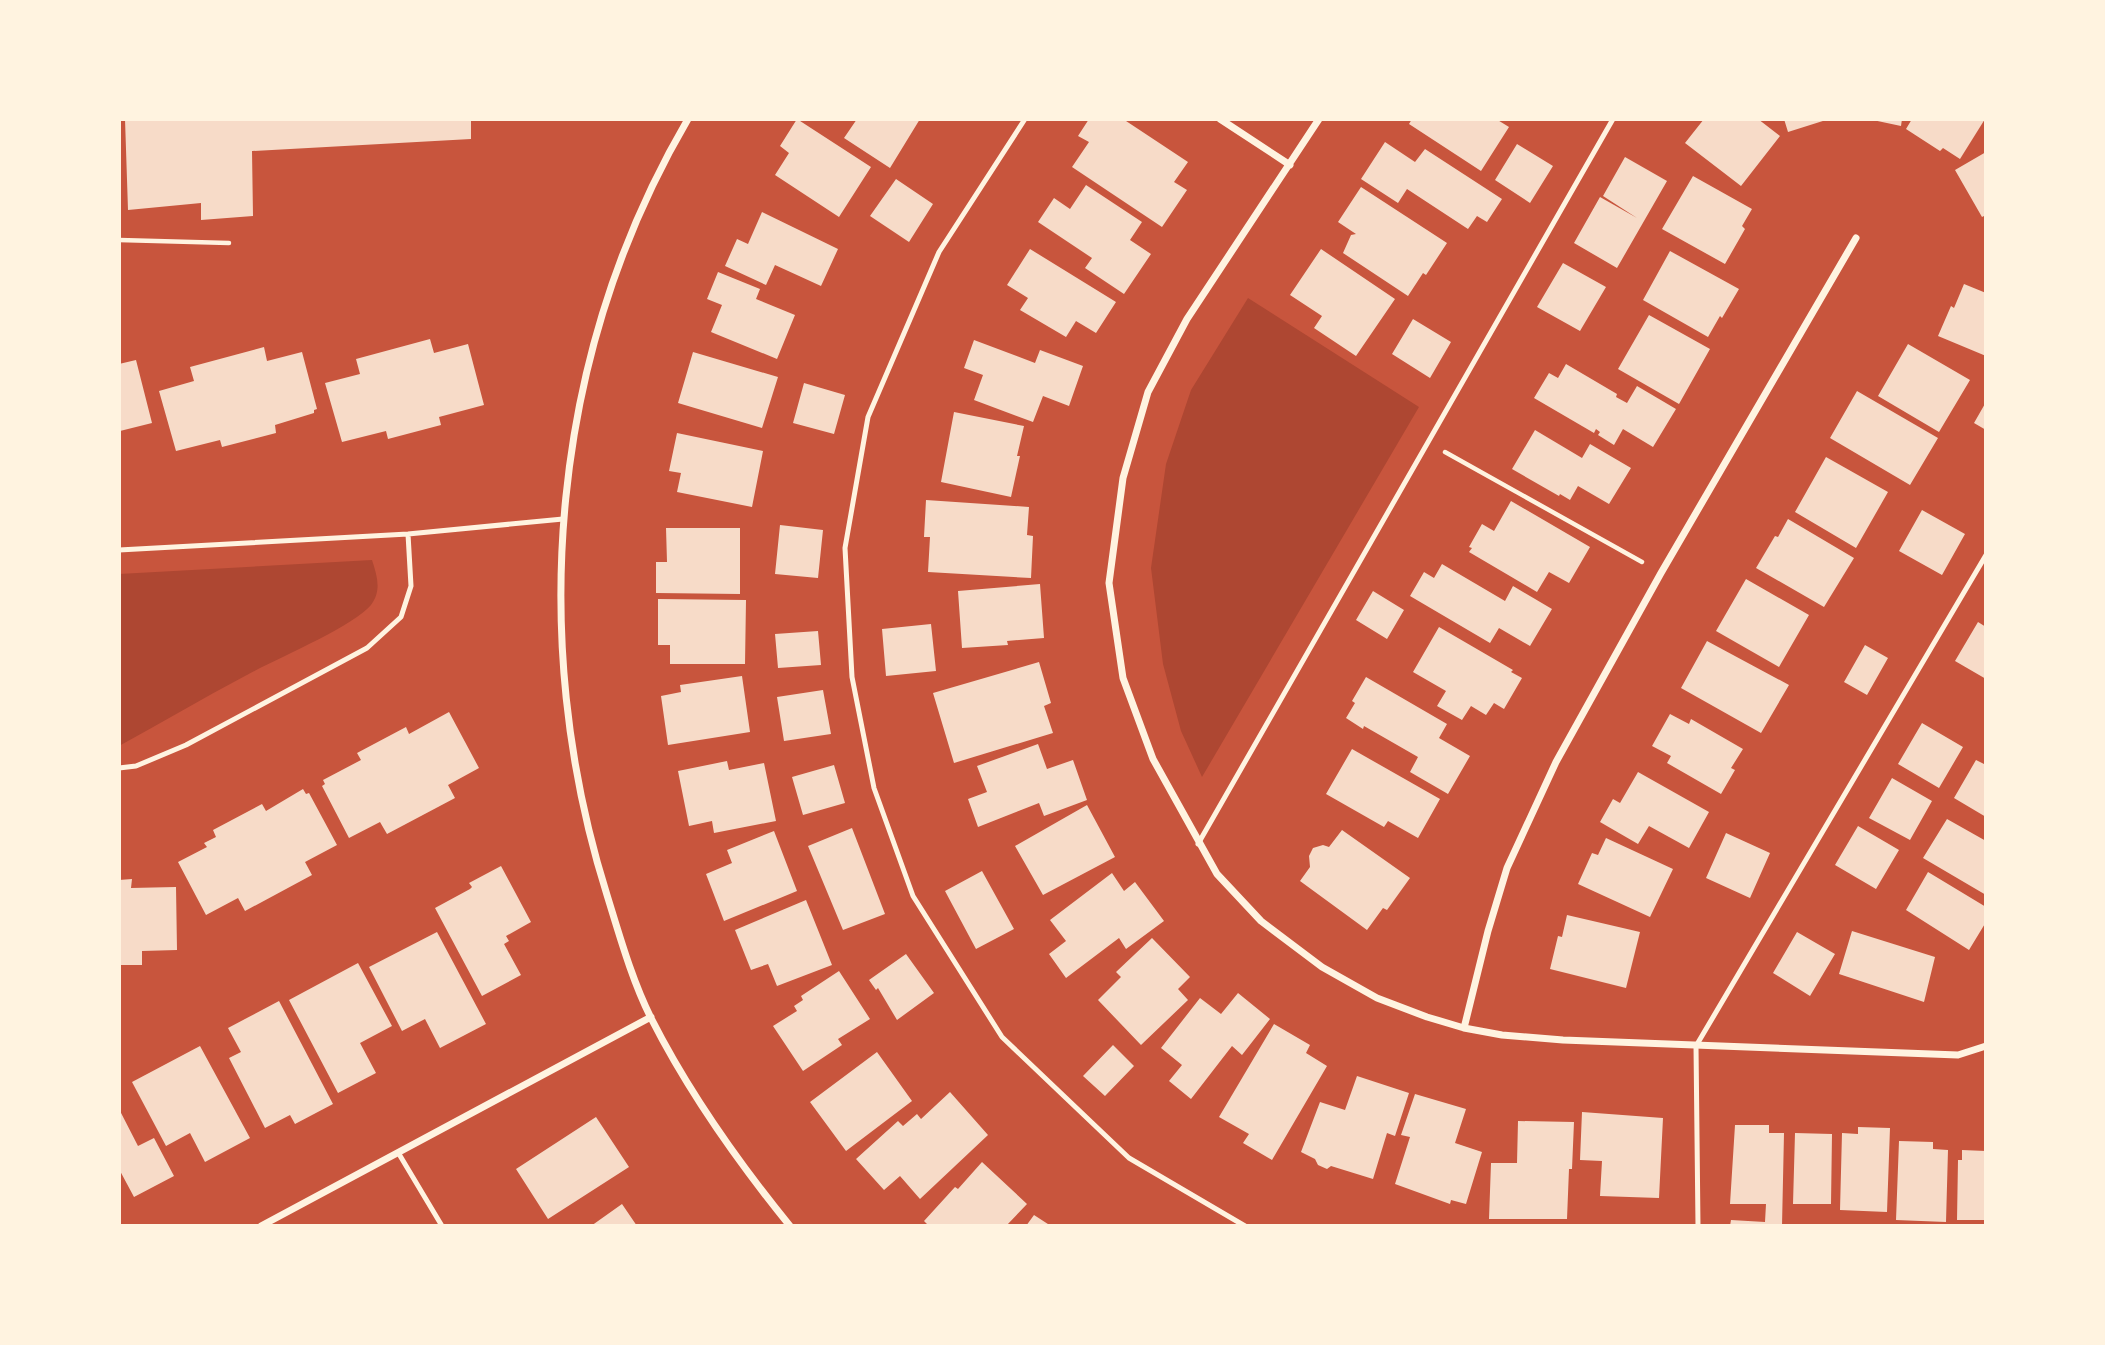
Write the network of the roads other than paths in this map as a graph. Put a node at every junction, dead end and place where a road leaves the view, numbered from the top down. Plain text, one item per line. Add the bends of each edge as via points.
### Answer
1 (688, 119) edge
2 (1025, 119) edge
3 (1220, 119) edge
4 (1319, 119) edge
5 (1614, 119) edge
6 (1290, 165) junction
7 (1856, 238) dead end
8 (563, 519) junction
9 (408, 534) junction
10 (119, 550) edge
11 (1986, 555) edge
12 (119, 768) edge
13 (1198, 844) junction
14 (651, 1017) junction
15 (1464, 1028) junction
16 (1696, 1046) junction
17 (1986, 1046) edge
18 (399, 1154) junction
19 (261, 1226) edge
20 (442, 1226) edge
21 (790, 1226) edge
22 (1245, 1226) edge
23 (1698, 1226) edge

1 - 8 street via 627,241 606,301 587,364
2 - 22 lane via 939,252 868,417 845,548 852,677 869,763 913,896 1002,1037 1129,1158
3 - 6 street
4 - 6 street
5 - 13 lane
6 - 13 street via 1187,318 1148,392 1124,478 1110,583 1123,678 1153,759
7 - 15 street via 1556,762 1507,868
8 - 9 lane
8 - 14 street via 559,571 572,753 591,844 626,957
9 - 10 lane
9 - 12 lane via 411,586 401,617 367,648 186,745 136,766
11 - 16 lane
13 - 15 street via 1217,874 1261,921 1322,967 1377,998
14 - 18 street
14 - 21 street via 710,1118
15 - 16 street via 1502,1035
16 - 17 street via 1958,1055
16 - 23 lane
18 - 19 street
18 - 20 lane

